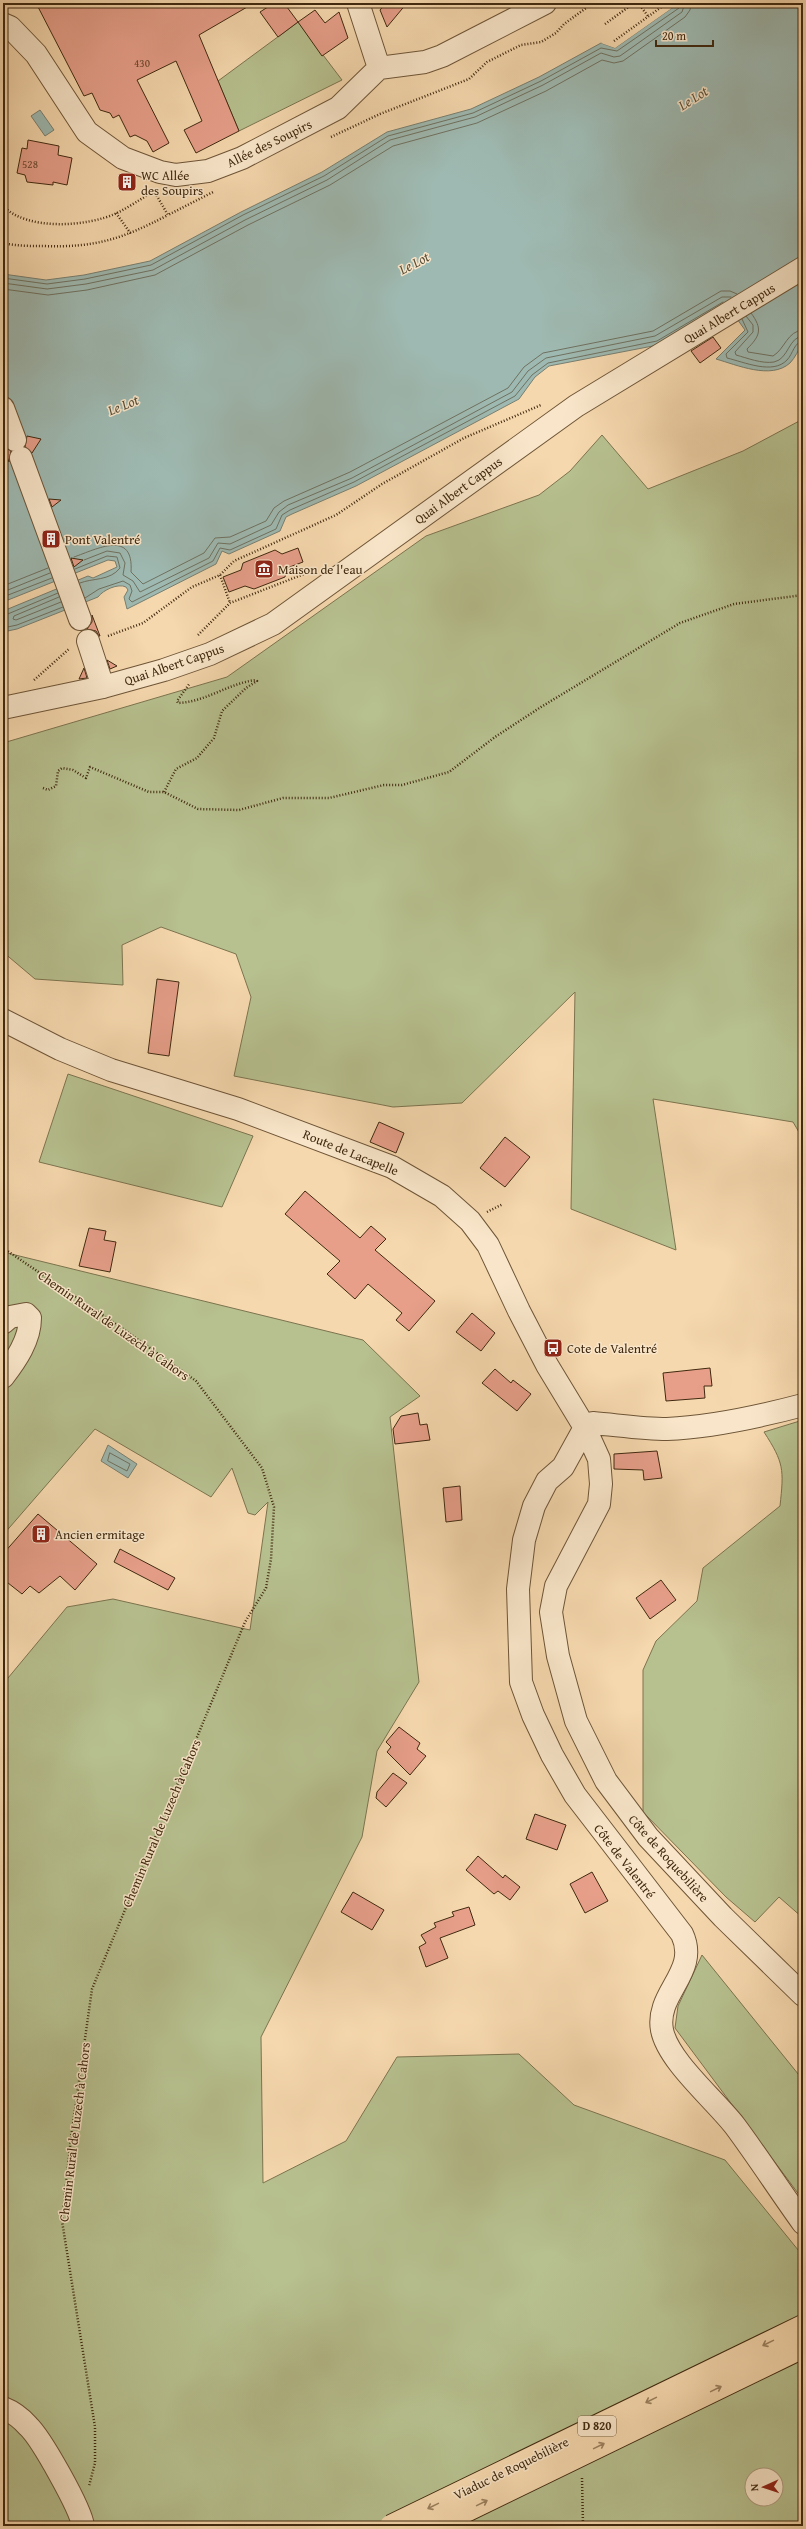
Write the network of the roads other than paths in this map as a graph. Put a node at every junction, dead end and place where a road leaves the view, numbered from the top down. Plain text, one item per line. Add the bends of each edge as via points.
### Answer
1 (358, 3) edge
2 (545, 3) edge
3 (3, 24) edge
4 (379, 68) junction
5 (803, 268) edge
6 (3, 408) edge
7 (80, 619) dead end
8 (89, 642) road end
9 (103, 687) junction
10 (3, 708) edge
11 (3, 724) edge
12 (3, 1020) edge
13 (3, 1323) edge
14 (3, 1377) edge
15 (803, 1405) edge
16 (584, 1427) junction
17 (599, 1459) junction
18 (563, 1467) junction
19 (803, 1995) edge
20 (803, 2223) edge
21 (803, 2326) edge
22 (803, 2347) edge
23 (3, 2408) edge
24 (82, 2521) edge
25 (391, 2526) edge
26 (435, 2526) edge

1 - 4 street
2 - 4 street via 442,56 425,62
3 - 4 street, Allée des Soupirs via 10,27 36,54 87,132 123,158 160,172 176,175 208,171 227,164 338,108
5 - 9 street, Quai Albert Cappus via 576,406 273,624 210,654
6 - 7 street
8 - 9 street
9 - 10 street
9 - 11 street
12 - 16 street, Route de Lacapelle via 60,1049 111,1070 238,1109 392,1167 442,1196 470,1221 488,1245 540,1352
13 - 14 street via 18,1314 26,1314 30,1318 30,1328 23,1346
15 - 16 street via 699,1427 665,1429 593,1423
16 - 17 street, Côte de Roquebilière
16 - 18 street, Côte de Valentré
17 - 18 street, Côte de Valentré
17 - 19 street, Côte de Roquebilière via 599,1504 556,1586 550,1612 558,1656 576,1722 606,1781 648,1837 723,1917
18 - 20 street, Côte de Valentré via 547,1481 534,1506 524,1540 518,1589 521,1682 548,1749 575,1795 682,1934 687,1946 686,1963 660,2014 662,2031 671,2052 734,2126
21 -> 25 main road, Viaduc de Roquebilière / D 820, bridge
26 -> 22 main road, Viaduc de Roquebilière / D 820, bridge
23 - 24 street via 12,2411 30,2427

